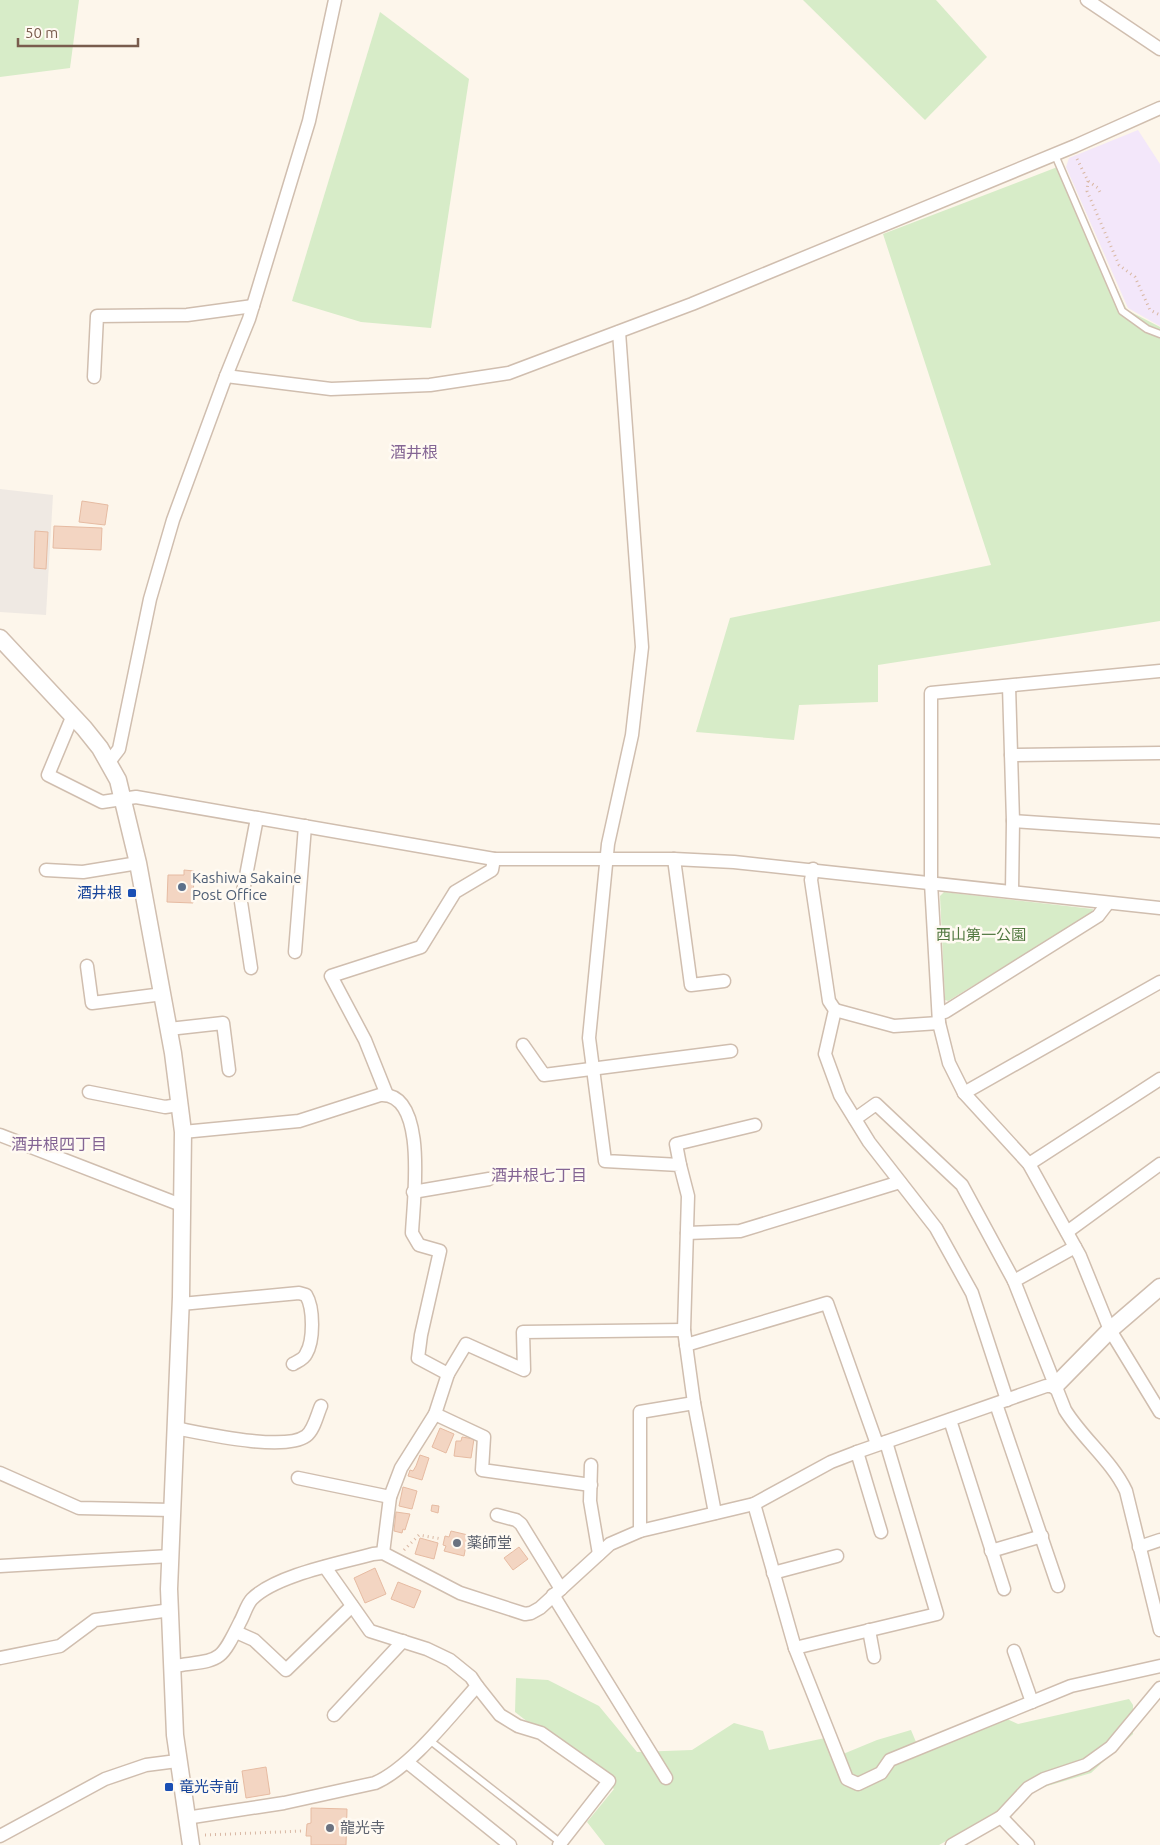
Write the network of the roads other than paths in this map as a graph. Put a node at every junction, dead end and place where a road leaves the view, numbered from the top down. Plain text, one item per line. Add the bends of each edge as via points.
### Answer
1 (335, 0) edge
2 (1087, 0) edge
3 (1160, 49) edge
4 (1160, 108) edge
5 (1055, 155) junction
6 (253, 306) junction
7 (618, 332) junction
8 (1160, 334) edge
9 (226, 376) junction
10 (94, 377) dead end
11 (0, 638) edge
12 (1160, 671) edge
13 (1009, 686) junction
14 (73, 715) junction
15 (1160, 752) edge
16 (1011, 755) junction
17 (108, 762) junction
18 (124, 799) junction
19 (257, 818) junction
20 (1013, 821) junction
21 (305, 826) junction
22 (1160, 831) edge
23 (494, 859) junction
24 (606, 859) junction
25 (674, 859) junction
26 (138, 863) junction
27 (813, 868) junction
28 (46, 870) dead end
29 (931, 883) junction
30 (1012, 891) junction
31 (1108, 903) junction
32 (1160, 908) edge
33 (296, 952) dead end
34 (87, 966) dead end
35 (251, 968) dead end
36 (724, 981) dead end
37 (1160, 982) edge
38 (163, 994) junction
39 (835, 1010) junction
40 (939, 1017) junction
41 (169, 1029) junction
42 (523, 1045) dead end
43 (730, 1051) dead end
44 (593, 1069) junction
45 (229, 1070) dead end
46 (1160, 1079) edge
47 (89, 1092) dead end
48 (964, 1093) junction
49 (387, 1095) junction
50 (179, 1105) junction
51 (855, 1119) junction
52 (755, 1125) dead end
53 (183, 1132) junction
54 (0, 1135) edge
55 (1029, 1164) junction
56 (1160, 1164) edge
57 (680, 1165) junction
58 (489, 1179) dead end
59 (900, 1182) junction
60 (413, 1192) junction
61 (181, 1204) junction
62 (1067, 1232) junction
63 (687, 1233) junction
64 (1075, 1247) junction
65 (1014, 1281) junction
66 (1160, 1287) edge
67 (181, 1304) junction
68 (684, 1330) junction
69 (1110, 1330) junction
70 (686, 1345) junction
71 (293, 1364) dead end
72 (448, 1374) junction
73 (1055, 1386) junction
74 (1001, 1402) junction
75 (694, 1403) junction
76 (321, 1406) dead end
77 (1159, 1406) edge
78 (436, 1414) junction
79 (950, 1420) junction
80 (175, 1428) junction
81 (881, 1443) junction
82 (856, 1452) junction
83 (591, 1465) dead end
84 (0, 1473) edge
85 (298, 1478) dead end
86 (591, 1485) junction
87 (390, 1497) junction
88 (754, 1504) junction
89 (172, 1510) junction
90 (715, 1513) junction
91 (497, 1515) dead end
92 (640, 1531) junction
93 (881, 1532) dead end
94 (1042, 1536) junction
95 (1160, 1540) edge
96 (1139, 1547) junction
97 (992, 1550) junction
98 (383, 1553) junction
99 (599, 1554) junction
100 (170, 1556) junction
101 (837, 1556) dead end
102 (0, 1566) edge
103 (326, 1567) junction
104 (774, 1573) junction
105 (1058, 1586) dead end
106 (1004, 1589) dead end
107 (557, 1592) junction
108 (352, 1606) junction
109 (170, 1610) junction
110 (869, 1630) junction
111 (1160, 1630) edge
112 (236, 1632) junction
113 (403, 1641) junction
114 (794, 1648) junction
115 (1014, 1650) dead end
116 (874, 1657) dead end
117 (0, 1658) edge
118 (174, 1666) junction
119 (1160, 1666) edge
120 (477, 1686) junction
121 (1160, 1688) edge
122 (1032, 1702) junction
123 (334, 1715) dead end
124 (428, 1739) junction
125 (177, 1761) junction
126 (407, 1762) junction
127 (666, 1778) dead end
128 (1001, 1817) junction
129 (186, 1818) junction
130 (0, 1836) edge
131 (190, 1840) edge
132 (560, 1844) edge
133 (510, 1845) edge
134 (952, 1845) edge
135 (1028, 1845) edge

1 - 6 street via 308,121
2 - 3 street
4 - 5 street
5 - 7 street
5 - 8 lane via 1122,311
6 - 9 street
6 - 10 street via 187,315 97,316
7 - 9 street via 509,373 430,385 331,389
7 - 24 street via 642,647 632,735
9 - 17 street via 172,520 150,599 119,749
11 - 14 street
12 - 13 street
13 - 16 street
13 - 29 street via 931,693
14 - 17 street
14 - 18 street via 48,775 102,802
15 - 16 street
16 - 20 street
17 - 18 street
18 - 19 street via 136,797
18 - 26 street
19 - 21 street
19 - 35 street via 241,902
20 - 22 street
20 - 30 street
21 - 23 street
21 - 33 street
23 - 24 street
23 - 49 street via 492,870 455,892 421,947 331,976 365,1040
24 - 25 street
24 - 44 street via 589,1038
25 - 27 street
25 - 36 street via 691,985
26 - 28 street via 83,872
26 - 38 street
27 - 29 street
27 - 39 street via 811,880 829,1001
29 - 30 street
29 - 40 street
30 - 31 street
31 - 32 street
31 - 40 street via 1098,916
34 - 38 street via 92,1003
37 - 48 street
38 - 41 street
39 - 40 street via 894,1026
39 - 51 street via 825,1054 840,1095
40 - 48 street via 949,1063
41 - 45 street via 224,1023
41 - 50 street
42 - 44 street via 544,1075
43 - 44 street
44 - 57 street via 604,1161
46 - 55 street
47 - 50 street via 165,1107
48 - 55 street
49 - 53 street via 299,1121
49 - 60 street via 407,1111 412,1126 415,1142
50 - 53 street
51 - 59 street
51 - 65 street via 876,1104 962,1185
52 - 57 street via 676,1144
53 - 61 street
54 - 61 street
55 - 62 street
56 - 62 street
57 - 63 street via 688,1196
58 - 60 street
59 - 63 street via 740,1231
59 - 74 street via 936,1228 972,1293
60 - 72 street via 412,1233 418,1245 440,1250 418,1358
61 - 67 street
62 - 64 street
63 - 68 street
64 - 65 street
64 - 69 street
65 - 73 street
66 - 69 street
67 - 71 street via 306,1295 311,1306 310,1343 304,1357
67 - 80 street
68 - 70 street
68 - 72 street via 523,1332 524,1370 466,1344
69 - 73 street
69 - 77 street
70 - 75 street
70 - 81 street via 828,1303
72 - 78 street
73 - 74 street via 1046,1386
73 - 96 street via 1073,1424 1123,1485
74 - 79 street
74 - 94 street
75 - 90 street
75 - 92 street via 640,1412
76 - 80 street via 313,1428 296,1440 258,1442
78 - 86 street via 484,1437 482,1470
78 - 87 street via 401,1468
79 - 81 street
79 - 97 street
80 - 89 street
81 - 82 street
81 - 110 street via 937,1614
82 - 88 street
82 - 93 street
83 - 86 street
84 - 89 street via 80,1508
85 - 87 street
86 - 99 street via 590,1501
87 - 98 street
88 - 90 street
88 - 104 street
89 - 100 street
90 - 92 street
91 - 107 street via 521,1524
92 - 99 street via 610,1544
94 - 97 street
94 - 105 street
95 - 96 street
96 - 111 street
97 - 106 street
98 - 103 street
98 - 107 street via 460,1593 525,1614 540,1608
99 - 107 street
100 - 102 street
100 - 109 street
101 - 104 street
103 - 108 street
103 - 112 street via 296,1575 252,1599
104 - 114 street
107 - 127 street
108 - 112 street via 286,1670 254,1640
108 - 113 street via 370,1631
109 - 117 street via 95,1620 60,1646
109 - 118 street
110 - 114 street
110 - 116 street
112 - 118 street via 226,1652 216,1659
113 - 120 street via 450,1660
113 - 123 street
114 - 122 street via 847,1778 858,1784 881,1773 890,1760
115 - 122 street
118 - 125 street
119 - 122 street via 1071,1686
120 - 124 street
120 - 132 street via 500,1715 518,1726 541,1733 609,1781
121 - 128 street via 1111,1747 1086,1765 1028,1788
124 - 126 street
124 - 132 lane
125 - 129 street
125 - 130 street via 146,1765 106,1780
126 - 129 street via 388,1778 375,1783 284,1803
126 - 133 street
128 - 134 street
128 - 135 street
129 - 131 street

